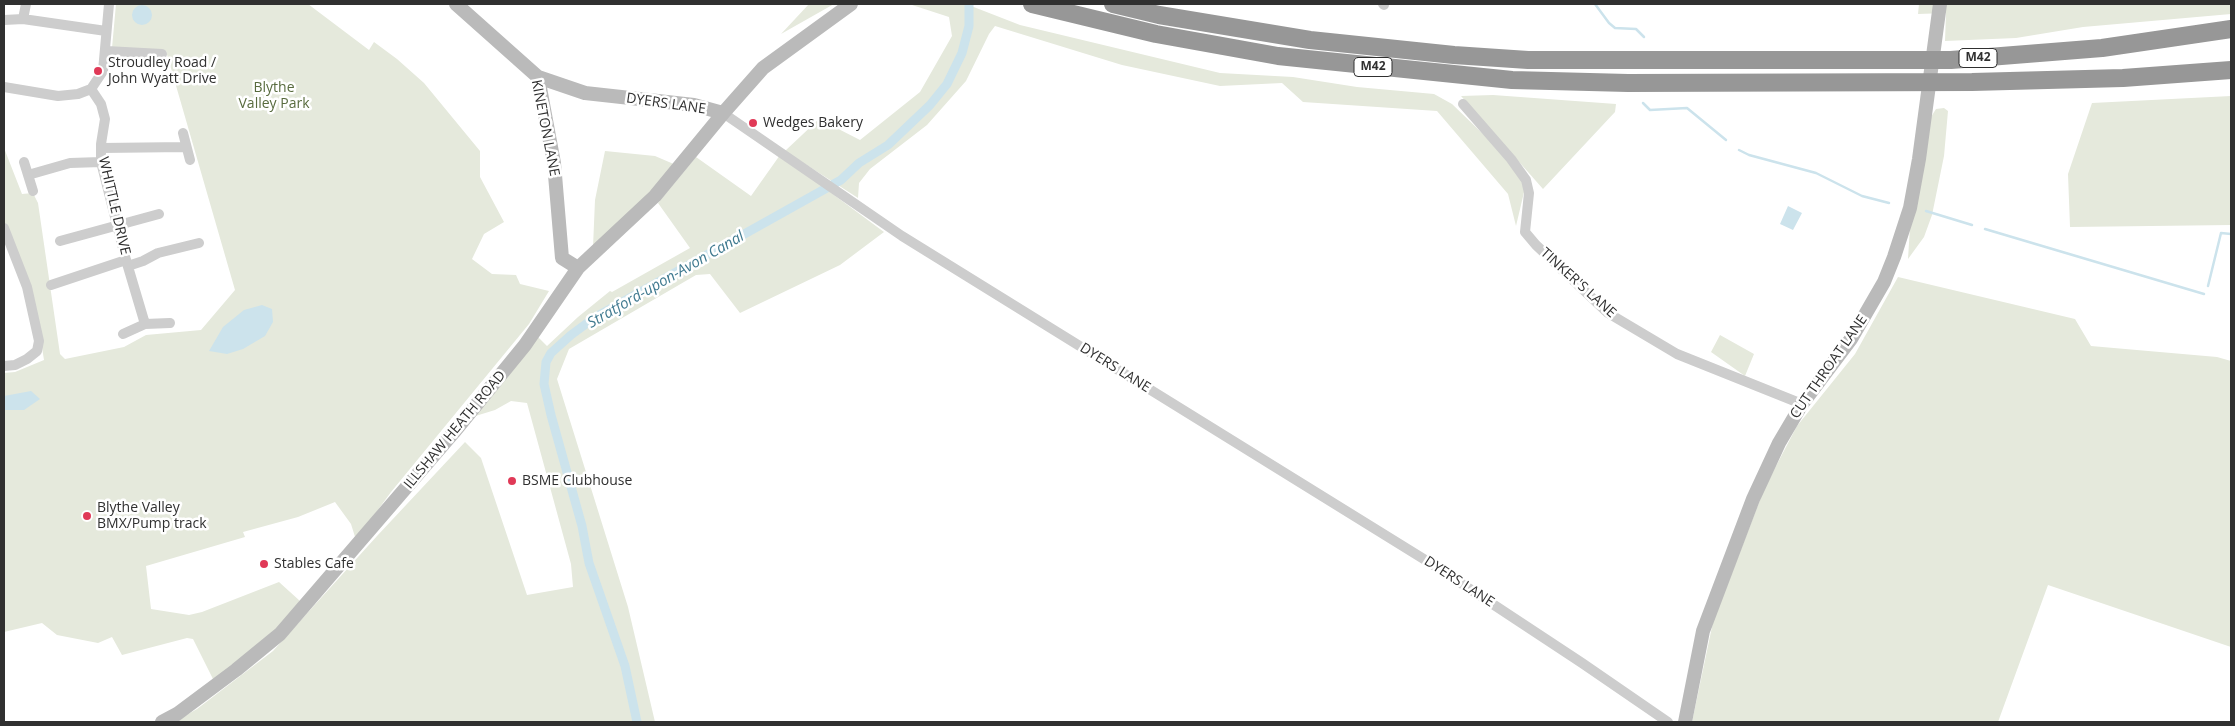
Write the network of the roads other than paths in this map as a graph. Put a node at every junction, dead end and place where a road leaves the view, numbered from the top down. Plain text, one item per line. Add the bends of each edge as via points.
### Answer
1 (26, 4) edge
2 (109, 4) edge
3 (456, 4) edge
4 (851, 4) edge
5 (1032, 4) edge
6 (1113, 4) edge
7 (1940, 4) edge
8 (23, 19) junction
9 (4, 20) edge
10 (2231, 29) edge
11 (106, 31) junction
12 (106, 50) junction
13 (162, 54) dead end
14 (2231, 70) edge
15 (538, 77) junction
16 (2123, 78) junction
17 (2231, 81) edge
18 (4, 86) edge
19 (91, 89) junction
20 (1462, 104) dead end
21 (723, 113) junction
22 (183, 133) dead end
23 (186, 147) junction
24 (101, 148) junction
25 (190, 160) dead end
26 (24, 162) dead end
27 (102, 162) junction
28 (28, 175) junction
29 (33, 192) dead end
30 (159, 214) dead end
31 (118, 226) junction
32 (4, 228) edge
33 (60, 241) dead end
34 (199, 243) dead end
35 (562, 258) junction
36 (127, 263) junction
37 (578, 268) junction
38 (51, 285) dead end
39 (562, 288) junction
40 (170, 323) dead end
41 (145, 324) junction
42 (123, 334) dead end
43 (4, 366) edge
44 (1802, 404) junction
45 (162, 722) edge
46 (1668, 722) edge
47 (1685, 722) edge

1 - 8 street
2 - 11 street
3 - 15 street, KINETON LANE
4 - 21 street, ILLSHAW HEATH ROAD via 763,68
5 - 16 highway, M42 via 1156,34 1278,56 1512,80 1972,82
6 - 10 highway, M42 via 1159,15 1310,40 1528,60 1951,60 2102,48
7 - 44 street, CUT THROAT LANE via 1910,208 1891,265 1851,339
8 - 9 street
8 - 11 street
11 - 12 street
12 - 13 street
12 - 19 street via 103,71
14 - 16 highway, M42
15 - 21 street, DYERS LANE via 585,93 694,105
15 - 35 street, KINETON LANE via 554,163
16 - 17 highway, M42 via 2197,83
18 - 19 street via 58,96
19 - 24 street, WHITTLE DRIVE via 101,104 105,119
20 - 44 street, TINKER'S LANE via 1526,180 1529,193 1525,232 1608,313 1677,354
21 - 37 street, ILLSHAW HEATH ROAD via 655,196
21 - 46 street, DYERS LANE via 902,236 1435,566
22 - 23 street
23 - 24 street
23 - 25 street
24 - 27 street, WHITTLE DRIVE
26 - 28 street
27 - 28 street via 70,163
27 - 31 street, WHITTLE DRIVE
28 - 29 street
30 - 31 street
31 - 33 street
31 - 36 street, WHITTLE DRIVE
32 - 43 street via 27,287 39,341 37,350 27,359
34 - 36 street
35 - 37 street
35 - 39 street, KINETON LANE
36 - 38 street
36 - 41 street, WHITTLE DRIVE
37 - 39 street, ILLSHAW HEATH ROAD
39 - 45 street, ILLSHAW HEATH ROAD via 533,335 454,432 280,634 222,681
40 - 41 street
41 - 42 street
44 - 47 street, CUT THROAT LANE via 1779,443 1753,499 1703,631

